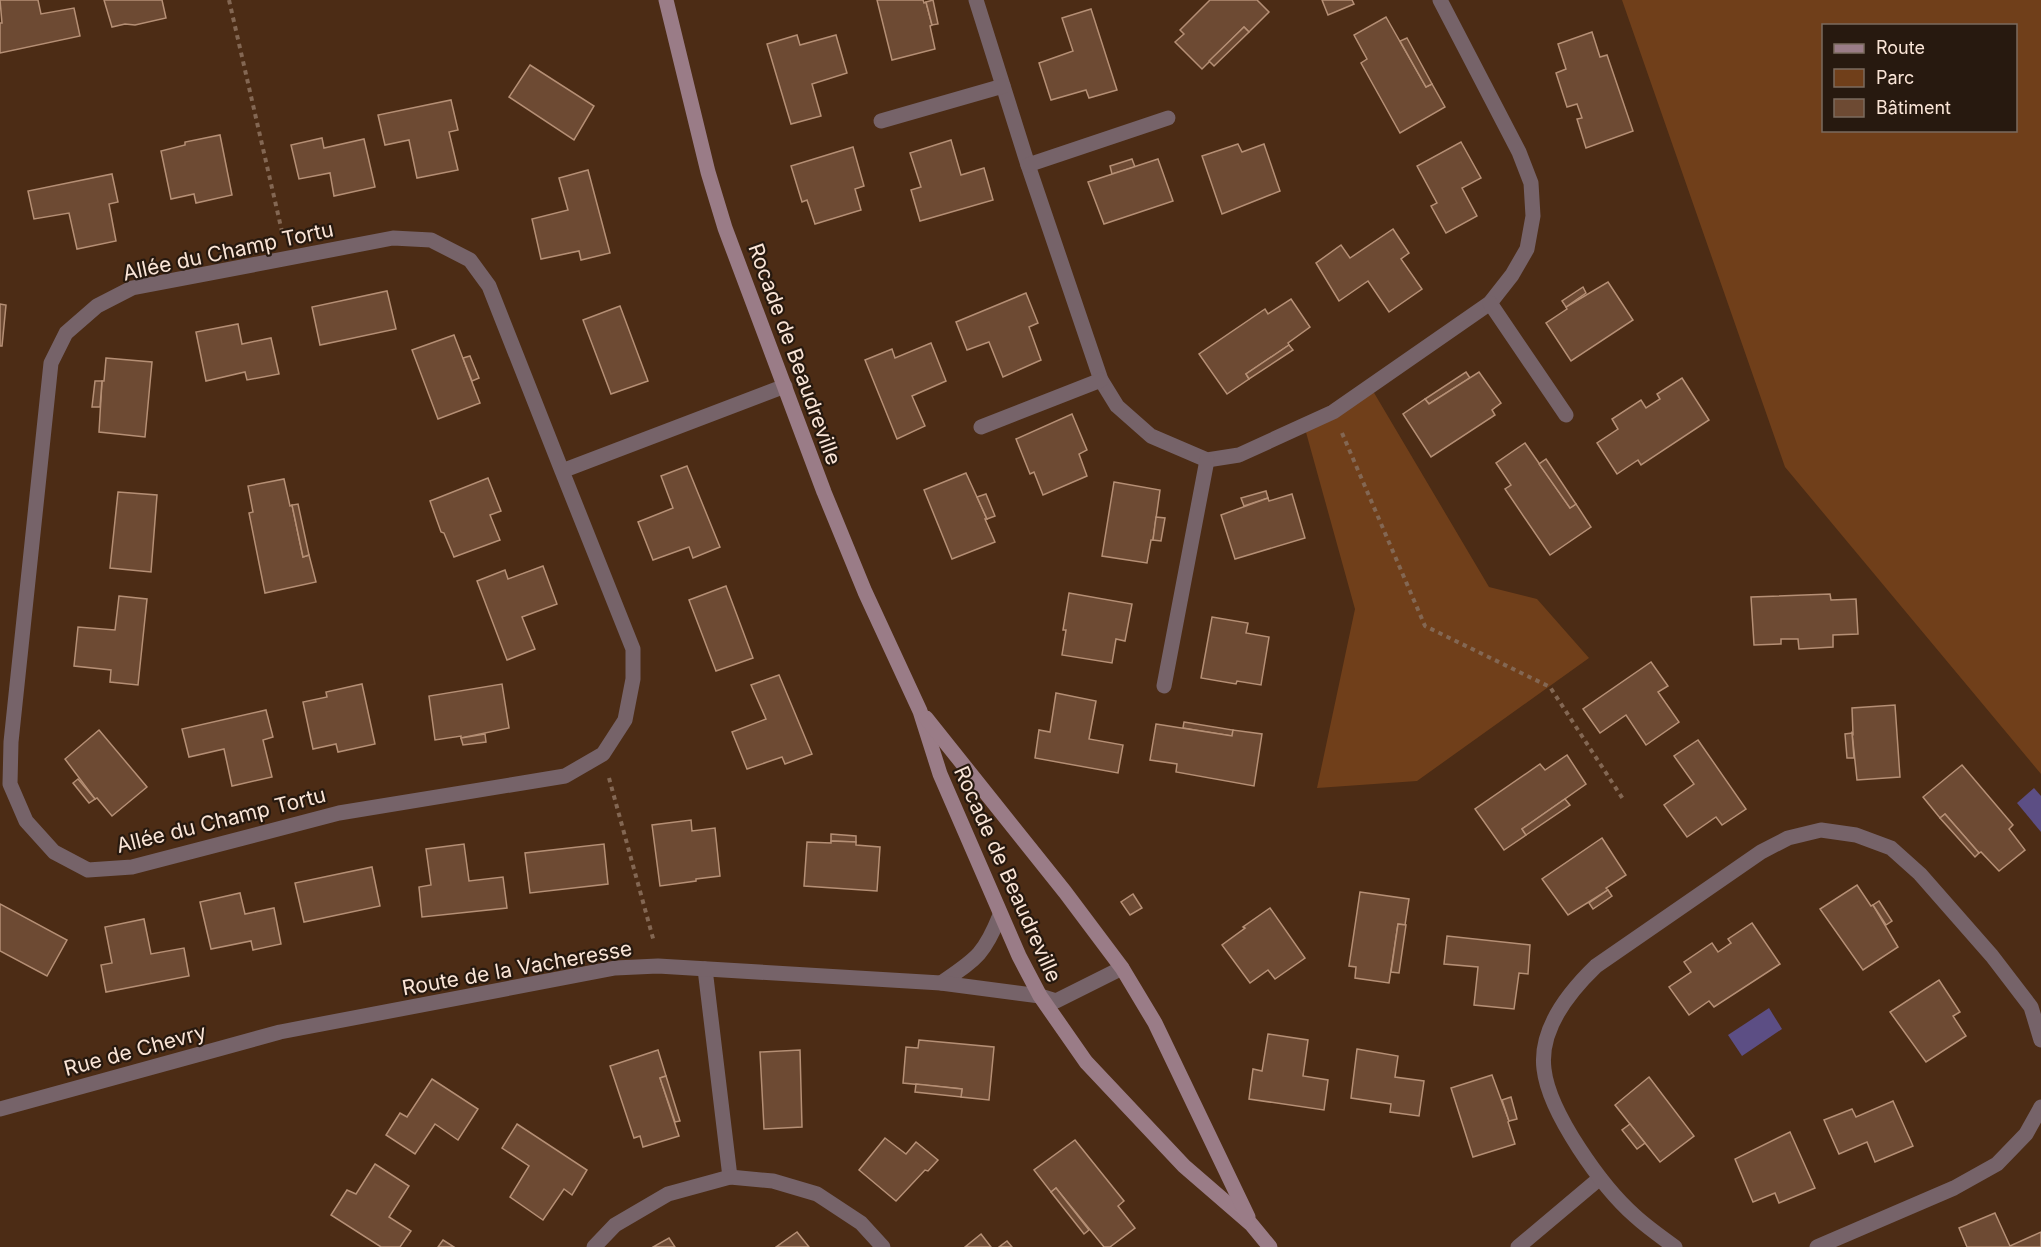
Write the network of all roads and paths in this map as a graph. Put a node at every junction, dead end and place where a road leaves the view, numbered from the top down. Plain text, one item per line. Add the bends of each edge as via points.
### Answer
1 (229, 0) edge
2 (666, 0) edge
3 (976, 0) edge
4 (1440, 0) edge
5 (1004, 86) junction
6 (1168, 118) dead end
7 (881, 121) dead end
8 (1028, 165) junction
9 (288, 259) junction
10 (1490, 303) junction
11 (1101, 380) junction
12 (784, 386) junction
13 (1333, 412) junction
14 (1566, 415) dead end
15 (981, 427) dead end
16 (1207, 460) junction
17 (562, 471) junction
18 (1164, 686) dead end
19 (920, 711) junction
20 (603, 754) junction
21 (1623, 799) dead end
22 (1000, 915) junction
23 (658, 966) junction
24 (1122, 968) junction
25 (705, 969) junction
26 (941, 982) junction
27 (1040, 996) junction
28 (280, 1032) joint
29 (2041, 1040) edge
30 (2041, 1107) edge
31 (0, 1109) edge
32 (730, 1177) junction
33 (1600, 1178) junction
34 (1251, 1224) junction
35 (594, 1247) edge
36 (883, 1247) edge
37 (1270, 1247) edge
38 (1518, 1247) edge
39 (1675, 1247) edge
40 (1817, 1247) edge

1 - 9 path
2 - 12 street, Rocade de Beaudreville via 725,228
3 - 5 street
4 - 10 street via 1519,152 1531,183 1533,216 1527,249
5 - 7 street
5 - 8 street
6 - 8 street
8 - 11 street
9 - 17 street, Allée du Champ Tortu via 393,238 431,240 470,260 489,286
9 - 20 street, Allée du Champ Tortu via 132,288 97,306 66,333 51,363 11,742 10,784 26,821 54,852 88,870 132,867 339,813 565,776
10 - 13 street
10 - 14 street
11 - 15 street
11 - 16 street via 1117,406 1151,436
12 - 17 street
12 - 19 street, Rocade de Beaudreville via 860,580
13 - 16 street via 1239,455
13 - 21 path via 1425,626 1550,687
16 - 18 street
17 - 20 street, Allée du Champ Tortu via 633,649 633,679 625,720
19 - 22 street, Rocade de Beaudreville via 940,774
19 - 24 street, Rocade de Beaudreville
20 - 23 path
22 - 26 street via 990,941 976,960
22 - 27 street, Rocade de Beaudreville
23 - 25 street, Route de la Vacheresse
23 - 28 street, Route de la Vacheresse via 615,968
24 - 27 street, Route de la Vacheresse via 1056,1001
24 - 34 street, Rocade de Beaudreville via 1155,1023
25 - 26 street, Route de la Vacheresse
25 - 32 street
26 - 27 street, Route de la Vacheresse
27 - 34 street, Rocade de Beaudreville via 1086,1062 1184,1166
28 - 31 street, Rue de Chevry
29 - 33 street via 2031,1007 1992,956 1920,874 1891,848 1856,835 1821,830 1788,838 1761,852 1596,966 1573,988 1557,1013 1546,1045 1544,1069 1554,1103
30 - 40 street via 2026,1134 1997,1164 1954,1188
32 - 35 street via 668,1194 615,1225
32 - 36 street via 773,1181 817,1194 861,1224
33 - 38 street
33 - 39 street via 1634,1215
34 - 37 street, Rocade de Beaudreville

